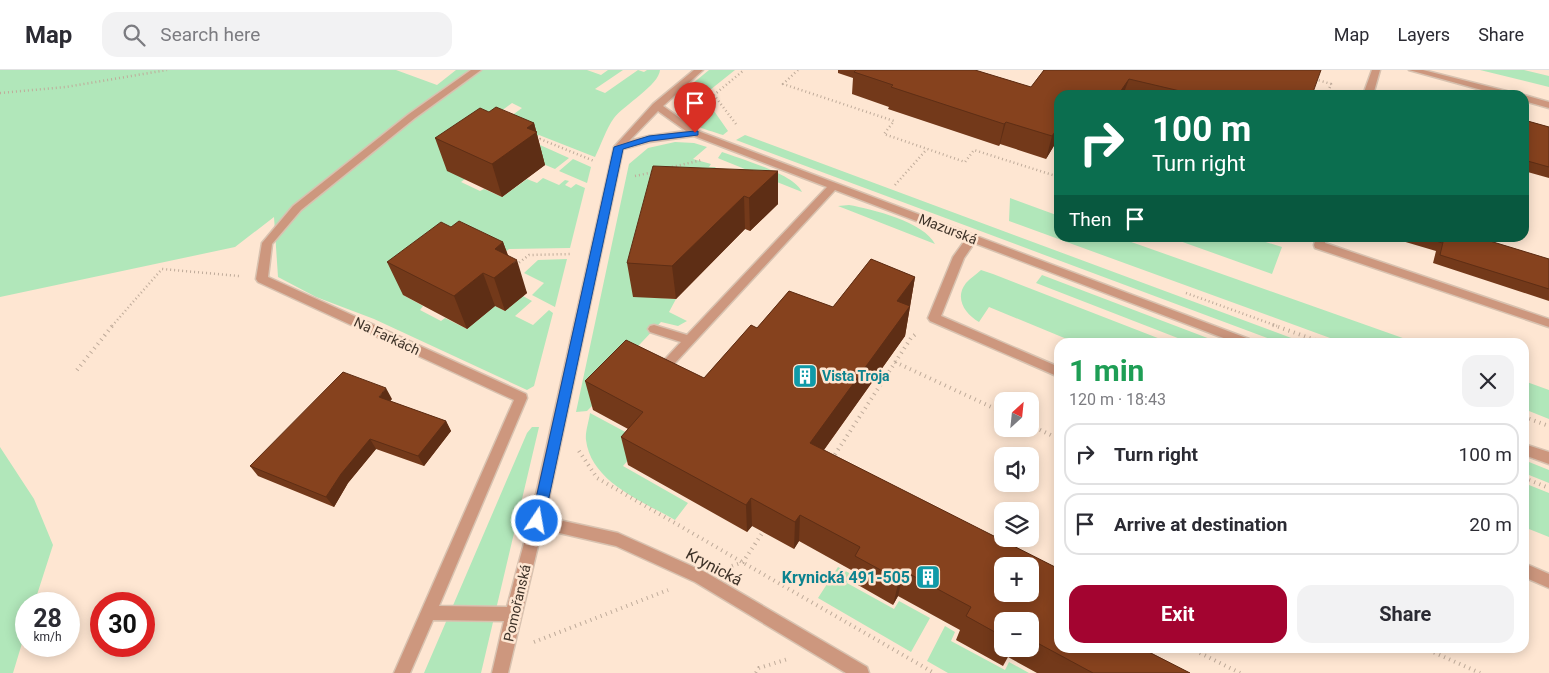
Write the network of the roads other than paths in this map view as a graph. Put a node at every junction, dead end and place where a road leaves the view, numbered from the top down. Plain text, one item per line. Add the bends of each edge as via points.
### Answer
1 (477, 70) edge
2 (699, 70) edge
3 (1376, 70) edge
4 (1413, 70) edge
5 (1370, 90) edge
6 (1491, 90) edge
7 (1529, 99) edge
8 (1549, 105) edge
9 (656, 106) junction
10 (695, 133) junction
11 (619, 147) junction
12 (833, 186) junction
13 (972, 239) junction
14 (1320, 242) edge
15 (1549, 323) edge
16 (654, 329) dead end
17 (1234, 338) edge
18 (689, 340) junction
19 (1054, 370) edge
20 (666, 380) edge
21 (1529, 450) edge
22 (1549, 458) edge
23 (537, 521) junction
24 (1529, 572) edge
25 (1549, 581) edge
26 (429, 613) junction
27 (513, 614) junction
28 (402, 673) edge
29 (500, 673) edge
30 (861, 673) edge

1 - 26 street, Na Farkách via 404,122 297,208 267,242 262,279 520,398
2 - 9 street, Pomořanská
3 - 5 street
4 - 6 street
7 - 8 street
9 - 10 street, Mazurská
9 - 11 street, Pomořanská
10 - 11 street
10 - 12 street, Mazurská
11 - 23 street, Pomořanská
12 - 13 street, Mazurská
12 - 18 street
13 - 17 street, Mazurská
13 - 19 street via 959,257 934,318
14 - 15 street via 1319,245
16 - 18 street
18 - 20 street via 665,360 657,375
21 - 22 street
23 - 27 street, Pomořanská
23 - 30 street, Krynická via 618,540 700,577
24 - 25 street
26 - 27 street
26 - 28 street, Na Farkách
27 - 29 street, Pomořanská

